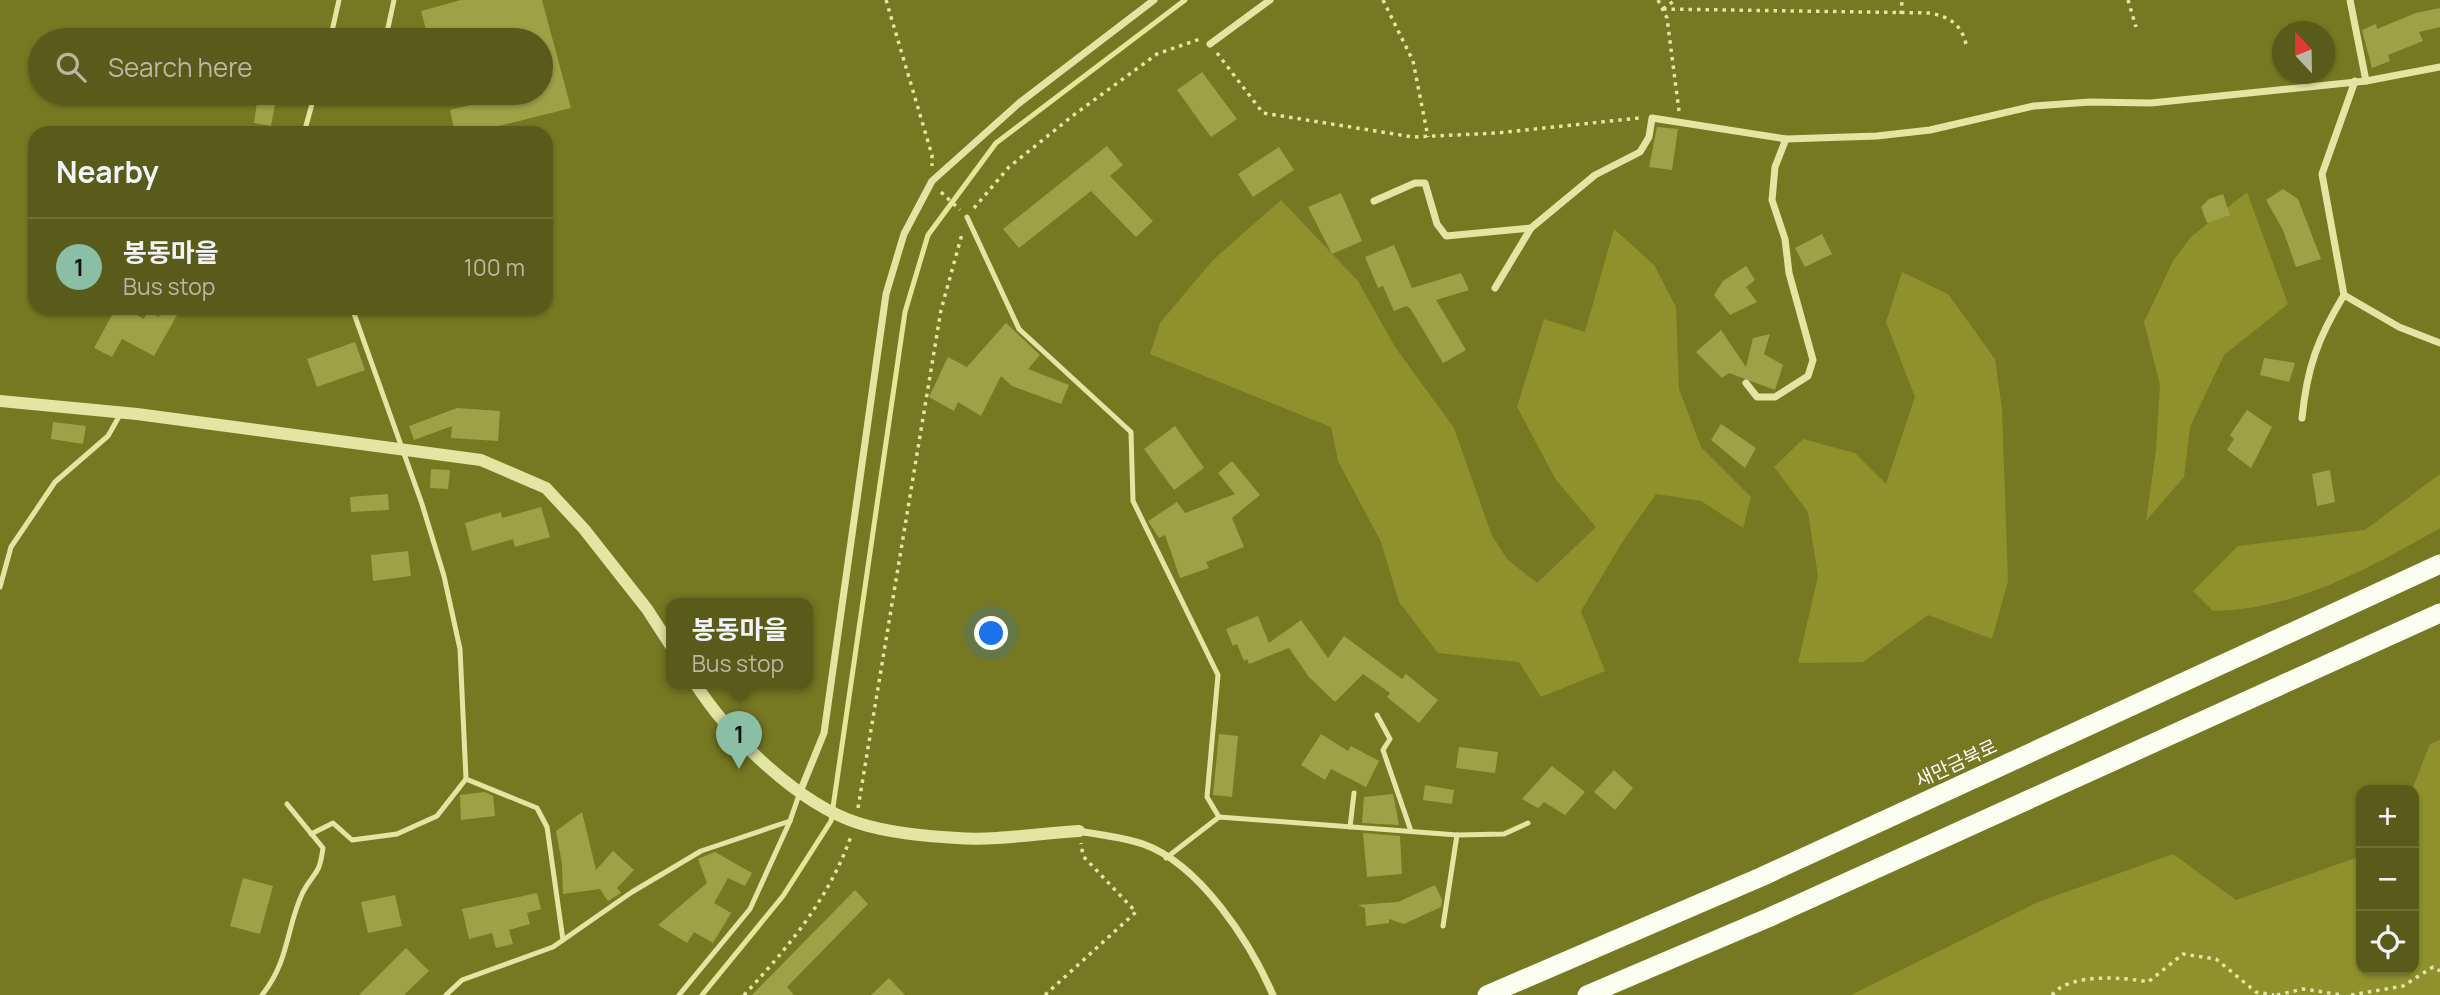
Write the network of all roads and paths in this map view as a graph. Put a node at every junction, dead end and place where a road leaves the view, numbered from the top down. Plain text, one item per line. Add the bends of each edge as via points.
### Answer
1 (339, 0) edge
2 (394, 0) edge
3 (886, 0) edge
4 (1154, 0) edge
5 (1270, 0) edge
6 (1384, 0) edge
7 (1658, 0) edge
8 (1675, 0) edge
9 (1902, 0) edge
10 (2128, 0) edge
11 (2350, 0) edge
12 (1663, 9) junction
13 (1901, 14) junction
14 (2136, 27) dead end
15 (333, 28) edge
16 (388, 28) edge
17 (1210, 44) junction
18 (1966, 44) dead end
19 (2440, 67) edge
20 (2355, 81) junction
21 (2366, 81) junction
22 (312, 105) edge
23 (1652, 118) junction
24 (1680, 124) junction
25 (306, 126) edge
26 (1428, 136) junction
27 (1786, 139) junction
28 (932, 181) junction
29 (1374, 201) dead end
30 (960, 210) dead end
31 (967, 217) junction
32 (1531, 228) junction
33 (1495, 288) dead end
34 (2344, 295) junction
35 (354, 315) edge
36 (2440, 343) edge
37 (1745, 383) dead end
38 (0, 401) edge
39 (121, 413) junction
40 (2302, 418) dead end
41 (402, 449) junction
42 (2440, 564) edge
43 (0, 587) edge
44 (2440, 613) edge
45 (666, 638) edge
46 (700, 689) edge
47 (1377, 715) dead end
48 (466, 779) junction
49 (800, 792) junction
50 (1354, 793) dead end
51 (287, 804) dead end
52 (1219, 817) junction
53 (790, 821) junction
54 (856, 823) junction
55 (1528, 823) dead end
56 (1350, 827) junction
57 (1079, 831) junction
58 (1411, 831) junction
59 (311, 834) junction
60 (1457, 835) junction
61 (1166, 858) junction
62 (1443, 926) dead end
63 (563, 940) junction
64 (2440, 971) edge
65 (262, 995) edge
66 (446, 995) edge
67 (679, 995) edge
68 (744, 995) edge
69 (1045, 995) edge
70 (1273, 995) edge
71 (1486, 995) edge
72 (1587, 995) edge
73 (2052, 995) edge
74 (2276, 995) edge
75 (2343, 995) edge
76 (2351, 995) edge

1 - 15 lane
2 - 16 lane
3 - 28 path via 932,155
4 - 28 street via 1018,104
5 - 17 street
6 - 26 path via 1413,61
7 - 12 path
8 - 12 path
9 - 13 path
10 - 14 path
11 - 21 street
12 - 13 path
12 - 24 path
13 - 18 path via 1950,18 1963,32
17 - 26 path via 1263,113
17 - 31 path via 1206,37 1157,54 1009,167
19 - 21 street
20 - 21 street
20 - 27 street via 2151,103 2034,106 1930,130
20 - 34 street via 2322,174
22 - 25 lane
23 - 24 street
23 - 26 path
23 - 32 street via 1640,152 1595,175
24 - 27 street
27 - 37 street via 1775,167 1772,200 1813,360 1808,376 1774,397 1757,397
28 - 30 path
28 - 49 street via 904,234 886,294 824,733
29 - 32 street via 1425,183 1437,224 1446,236
31 - 52 lane via 1019,329 1131,432 1133,501 1218,675 1207,797
31 - 54 path via 941,310
32 - 33 street
34 - 36 street via 2399,327
34 - 40 street via 2316,346 2306,377
35 - 41 lane
38 - 39 street
39 - 41 street
39 - 43 lane via 108,436 55,482 11,547
41 - 45 street via 481,460 546,488 584,529
41 - 48 lane via 444,576 460,649
42 - 71 highway, 새만금북로 via 1761,877
44 - 72 highway
46 - 49 street via 757,758
47 - 58 lane via 1390,739 1383,750
48 - 59 lane via 437,816 397,834 352,840 333,823
48 - 63 lane via 537,808 547,827
49 - 53 lane
49 - 54 street
50 - 56 lane
51 - 59 lane
52 - 56 lane
52 - 61 lane
53 - 63 lane via 701,851
53 - 67 lane via 750,909
54 - 57 street via 960,838
54 - 68 path via 841,865 786,950
55 - 60 lane via 1504,834
56 - 58 lane
57 - 61 street via 1143,844
57 - 69 path via 1083,856 1136,912
58 - 60 lane
59 - 65 lane via 323,848 320,870 303,892 284,960
60 - 62 lane
61 - 70 street via 1185,869 1215,901 1261,966
63 - 66 lane via 462,980
64 - 76 path via 2434,967 2403,986
73 - 74 path via 2058,988 2099,978 2148,982 2183,954 2216,959 2256,992
74 - 75 path via 2303,989

